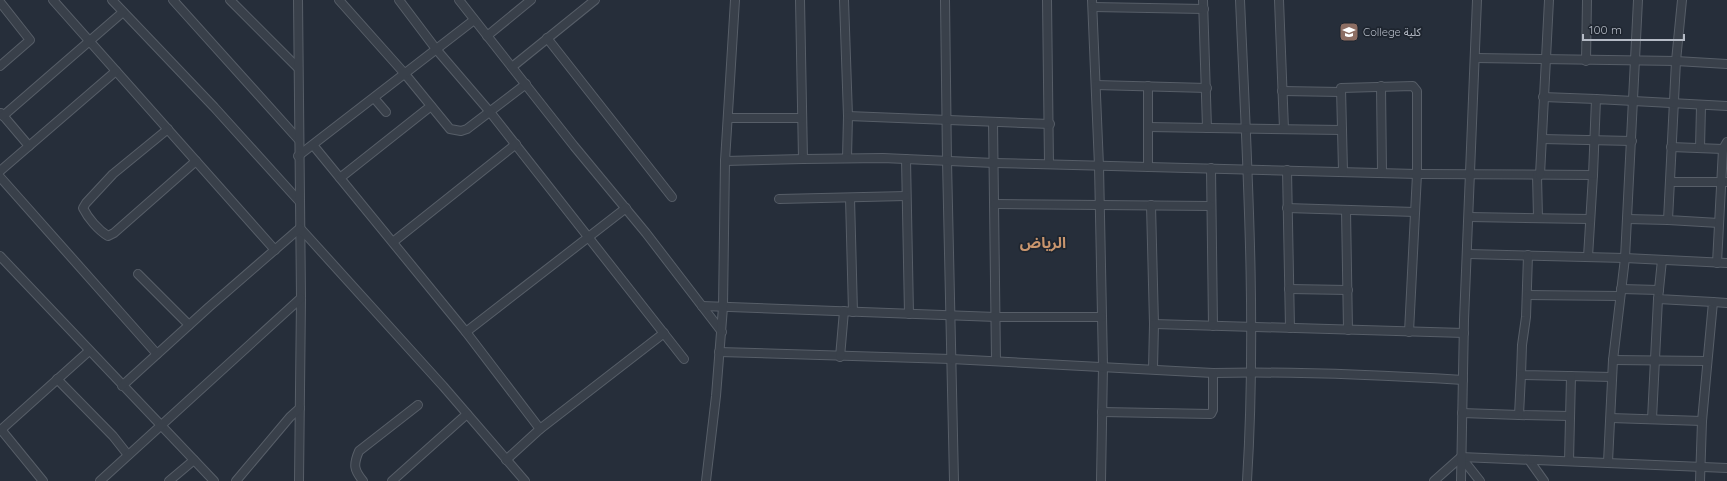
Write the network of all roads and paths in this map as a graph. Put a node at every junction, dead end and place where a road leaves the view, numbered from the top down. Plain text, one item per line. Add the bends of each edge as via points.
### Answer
1 (53, 0) edge
2 (112, 0) edge
3 (173, 0) edge
4 (230, 0) edge
5 (298, 0) edge
6 (339, 0) edge
7 (400, 0) edge
8 (459, 0) edge
9 (530, 0) edge
10 (595, 0) edge
11 (735, 0) edge
12 (800, 0) edge
13 (844, 0) edge
14 (946, 0) edge
15 (1047, 0) edge
16 (1203, 0) edge
17 (1240, 0) edge
18 (1279, 0) edge
19 (1476, 0) edge
20 (1549, 0) edge
21 (1586, 0) edge
22 (1638, 0) edge
23 (1682, 0) edge
24 (1093, 3) edge
25 (3, 4) edge
26 (1204, 9) junction
27 (123, 12) junction
28 (474, 20) junction
29 (487, 36) junction
30 (547, 38) junction
31 (89, 40) junction
32 (436, 49) junction
33 (1475, 58) junction
34 (1546, 60) junction
35 (1586, 61) junction
36 (1636, 61) junction
37 (1676, 62) junction
38 (1727, 64) edge
39 (0, 66) edge
40 (512, 66) junction
41 (298, 68) junction
42 (116, 71) junction
43 (404, 74) junction
44 (526, 84) junction
45 (1096, 85) junction
46 (1148, 86) junction
47 (1381, 86) junction
48 (1207, 88) junction
49 (1282, 91) junction
50 (1341, 92) junction
51 (374, 98) junction
52 (1543, 98) junction
53 (1596, 99) junction
54 (1634, 101) junction
55 (1675, 102) junction
56 (431, 106) junction
57 (1701, 106) junction
58 (1727, 106) edge
59 (386, 112) dead end
60 (490, 112) junction
61 (2, 114) edge
62 (848, 116) junction
63 (728, 118) junction
64 (802, 118) junction
65 (946, 120) junction
66 (993, 122) junction
67 (1050, 124) junction
68 (1148, 127) junction
69 (1207, 128) junction
70 (168, 129) junction
71 (1245, 129) junction
72 (1284, 130) junction
73 (1342, 130) junction
74 (298, 139) junction
75 (1542, 139) junction
76 (1594, 140) junction
77 (1632, 141) junction
78 (516, 144) junction
79 (313, 145) junction
80 (1725, 145) edge
81 (29, 146) junction
82 (1671, 147) junction
83 (1700, 148) junction
84 (298, 156) junction
85 (847, 158) junction
86 (803, 159) junction
87 (906, 159) junction
88 (196, 161) junction
89 (725, 161) junction
90 (947, 161) junction
91 (994, 163) junction
92 (1049, 164) junction
93 (1099, 166) junction
94 (1148, 167) junction
95 (1210, 168) junction
96 (1247, 169) junction
97 (1287, 170) junction
98 (0, 171) edge
99 (1343, 171) junction
100 (1382, 172) junction
101 (1417, 174) junction
102 (1470, 174) junction
103 (1539, 175) junction
104 (1593, 176) junction
105 (0, 177) edge
106 (340, 178) junction
107 (1670, 182) junction
108 (1724, 182) edge
109 (906, 196) junction
110 (672, 197) dead end
111 (850, 198) junction
112 (779, 199) dead end
113 (299, 201) junction
114 (995, 204) junction
115 (1100, 204) junction
116 (1151, 205) junction
117 (1211, 206) junction
118 (626, 208) junction
119 (1288, 208) junction
120 (1346, 210) junction
121 (1415, 212) junction
122 (1469, 217) junction
123 (1538, 218) junction
124 (1628, 218) junction
125 (1590, 219) junction
126 (1668, 220) junction
127 (1719, 224) junction
128 (300, 228) junction
129 (589, 237) junction
130 (393, 242) junction
131 (275, 250) junction
132 (1468, 254) junction
133 (1528, 255) junction
134 (0, 256) edge
135 (1588, 257) junction
136 (1625, 258) junction
137 (1662, 260) junction
138 (1717, 263) junction
139 (1727, 263) edge
140 (138, 274) dead end
141 (1289, 289) junction
142 (1348, 290) junction
143 (1621, 293) junction
144 (1659, 294) junction
145 (1527, 295) junction
146 (301, 298) junction
147 (1713, 302) junction
148 (1727, 303) edge
149 (702, 306) junction
150 (723, 308) junction
151 (844, 311) junction
152 (853, 312) junction
153 (909, 314) junction
154 (951, 315) junction
155 (996, 317) junction
156 (1102, 317) junction
157 (1154, 324) junction
158 (189, 325) junction
159 (1213, 326) junction
160 (1252, 327) junction
161 (1290, 328) junction
162 (1348, 330) junction
163 (466, 332) junction
164 (722, 332) junction
165 (1410, 332) junction
166 (664, 333) junction
167 (1464, 333) junction
168 (89, 351) junction
169 (720, 352) junction
170 (157, 354) junction
171 (840, 357) junction
172 (684, 358) dead end
173 (951, 359) junction
174 (1613, 360) junction
175 (1654, 360) junction
176 (996, 361) junction
177 (1707, 361) junction
178 (1103, 366) junction
179 (1153, 369) junction
180 (1251, 372) junction
181 (1213, 373) junction
182 (1521, 374) junction
183 (1571, 376) junction
184 (1612, 377) junction
185 (57, 379) junction
186 (1463, 380) junction
187 (122, 386) junction
188 (418, 405) dead end
189 (300, 408) junction
190 (1102, 412) junction
191 (1462, 413) junction
192 (466, 414) junction
193 (1519, 415) junction
194 (1570, 416) junction
195 (1611, 418) junction
196 (1652, 419) junction
197 (1702, 421) junction
198 (161, 426) junction
199 (540, 429) junction
200 (128, 455) junction
201 (1461, 457) junction
202 (194, 460) junction
203 (506, 460) junction
204 (1529, 460) junction
205 (1569, 461) junction
206 (1608, 462) junction
207 (1700, 467) junction
208 (1727, 468) edge
209 (40, 480) edge
210 (100, 481) edge
211 (169, 481) edge
212 (214, 481) edge
213 (236, 481) edge
214 (299, 481) edge
215 (363, 481) edge
216 (392, 481) edge
217 (526, 481) edge
218 (706, 481) edge
219 (954, 481) edge
220 (1101, 481) edge
221 (1247, 481) edge
222 (1434, 481) edge
223 (1460, 481) edge
224 (1480, 481) edge
225 (1544, 481) edge
226 (1700, 481) edge

1 - 31 street
2 - 27 street
3 - 74 street
4 - 41 street
5 - 41 street
6 - 43 street
7 - 32 street
8 - 28 street
9 - 29 street
10 - 30 street
11 - 63 street
12 - 64 street
13 - 62 street
14 - 65 street
15 - 67 street
16 - 26 street
17 - 71 street
18 - 49 street
19 - 33 street
20 - 34 street
21 - 35 street
22 - 36 street
23 - 37 street
24 - 26 street
24 - 45 street
25 - 39 street via 30,40
26 - 48 street
27 - 31 street
27 - 113 street
28 - 29 street
28 - 32 street
29 - 40 street
30 - 40 street
30 - 110 street
31 - 42 street
31 - 61 street
32 - 43 street
32 - 60 street
33 - 34 street
33 - 102 street
34 - 35 street
34 - 52 street
35 - 36 street
36 - 37 street
36 - 54 street
37 - 38 street
37 - 55 street
40 - 44 street
41 - 74 street
42 - 70 street
42 - 81 street
43 - 51 street
43 - 56 street
44 - 60 street
44 - 118 street
45 - 46 street
45 - 93 street
46 - 48 street
46 - 68 street
47 - 50 street via 1341,88
47 - 100 street
47 - 101 street via 1414,86 1417,91
48 - 69 street
49 - 50 street
49 - 72 street
50 - 73 street
51 - 59 street
51 - 79 street
52 - 53 street
52 - 75 street
53 - 54 street
53 - 76 street
54 - 55 street
54 - 77 street
55 - 57 street
55 - 82 street
56 - 60 street via 450,129 456,131 467,129
56 - 106 street
57 - 58 street
57 - 83 street
60 - 78 street
61 - 81 street
62 - 65 street
62 - 85 street
63 - 64 street
63 - 89 street
64 - 86 street
65 - 66 street
65 - 90 street
66 - 67 street
66 - 91 street
67 - 92 street
68 - 69 street
68 - 94 street
69 - 71 street
70 - 88 street
70 - 88 street via 113,174 86,203 83,208 86,215 108,236
71 - 72 street
71 - 96 street
72 - 73 street
73 - 99 street
74 - 84 street
75 - 76 street
75 - 103 street
76 - 77 street
76 - 104 street
77 - 124 street
78 - 129 street
78 - 130 street
79 - 84 street
79 - 106 street
80 - 83 street
80 - 108 street
81 - 98 street
82 - 83 street
82 - 107 street
84 - 113 street
85 - 86 street
85 - 87 street
86 - 89 street
87 - 90 street
87 - 109 street
88 - 131 street
89 - 150 street
90 - 91 street
90 - 154 street
91 - 92 street
91 - 114 street
92 - 93 street
93 - 94 street
93 - 115 street
94 - 95 street
95 - 96 street
95 - 117 street
96 - 97 street
96 - 160 street
97 - 99 street
97 - 119 street
99 - 100 street
100 - 101 street
101 - 102 street
101 - 121 street
102 - 103 street
102 - 122 street
103 - 104 street
103 - 123 street
104 - 125 street
105 - 170 street
106 - 130 street
107 - 108 street
107 - 126 street
108 - 127 street
109 - 111 street
109 - 153 street
111 - 112 street
111 - 152 street
113 - 128 street
114 - 115 street
114 - 155 street
115 - 116 street
115 - 156 street
116 - 117 street
116 - 157 street
117 - 159 street
118 - 129 street
118 - 149 street
119 - 120 street
119 - 141 street
120 - 121 street
120 - 142 street
121 - 165 street
122 - 123 street
122 - 132 street
123 - 125 street
124 - 126 street
124 - 136 street
125 - 135 street
126 - 127 street
127 - 138 street
128 - 131 street
128 - 146 street
128 - 192 street
129 - 163 street
129 - 166 street
130 - 163 street
131 - 158 street
132 - 133 street
132 - 167 street
133 - 135 street
133 - 145 street
134 - 168 street
135 - 136 street
136 - 137 street
136 - 143 street
137 - 138 street
137 - 144 street
138 - 139 street
140 - 158 street
141 - 142 street
141 - 161 street
142 - 162 street
143 - 144 street
143 - 145 street
143 - 174 street
144 - 147 street
144 - 175 street
145 - 182 street
146 - 189 street
146 - 198 street
147 - 148 street
147 - 177 street
149 - 150 street
149 - 164 street
150 - 151 street
150 - 164 street
151 - 152 street
151 - 171 street
152 - 153 street
153 - 154 street
154 - 155 street
154 - 173 street
155 - 156 street
155 - 176 street
156 - 178 street
157 - 159 street
157 - 179 street
158 - 170 street
159 - 160 street
160 - 161 street
160 - 180 street
161 - 162 street
162 - 165 street
163 - 199 street
164 - 169 street
165 - 167 street
166 - 172 street
166 - 199 street
167 - 186 street
168 - 185 street
168 - 187 street
169 - 171 street
169 - 218 street
170 - 187 street
171 - 173 street
173 - 176 street
173 - 219 street
174 - 175 street
174 - 184 street
175 - 177 street
175 - 196 street
176 - 178 street
177 - 197 street
178 - 179 street
178 - 190 street
179 - 181 street
180 - 181 street
180 - 186 street
180 - 221 street
181 - 190 street via 1214,410 1211,414
182 - 183 street
182 - 193 street
183 - 184 street
183 - 194 street
184 - 195 street
185 - 200 street via 113,436
185 - 209 street via 3,430
186 - 191 street
187 - 198 street
188 - 215 street via 359,451 355,471
189 - 213 street
189 - 214 street
190 - 220 street
191 - 193 street
191 - 201 street
192 - 203 street
192 - 216 street
193 - 194 street
194 - 205 street
195 - 196 street
195 - 206 street
196 - 197 street
197 - 207 street
198 - 200 street
198 - 202 street
199 - 203 street
200 - 210 street
201 - 204 street
201 - 222 street
201 - 223 street
201 - 224 street
202 - 211 street
202 - 212 street
203 - 217 street
204 - 205 street
204 - 225 street
205 - 206 street
206 - 207 street
207 - 208 street
207 - 226 street

